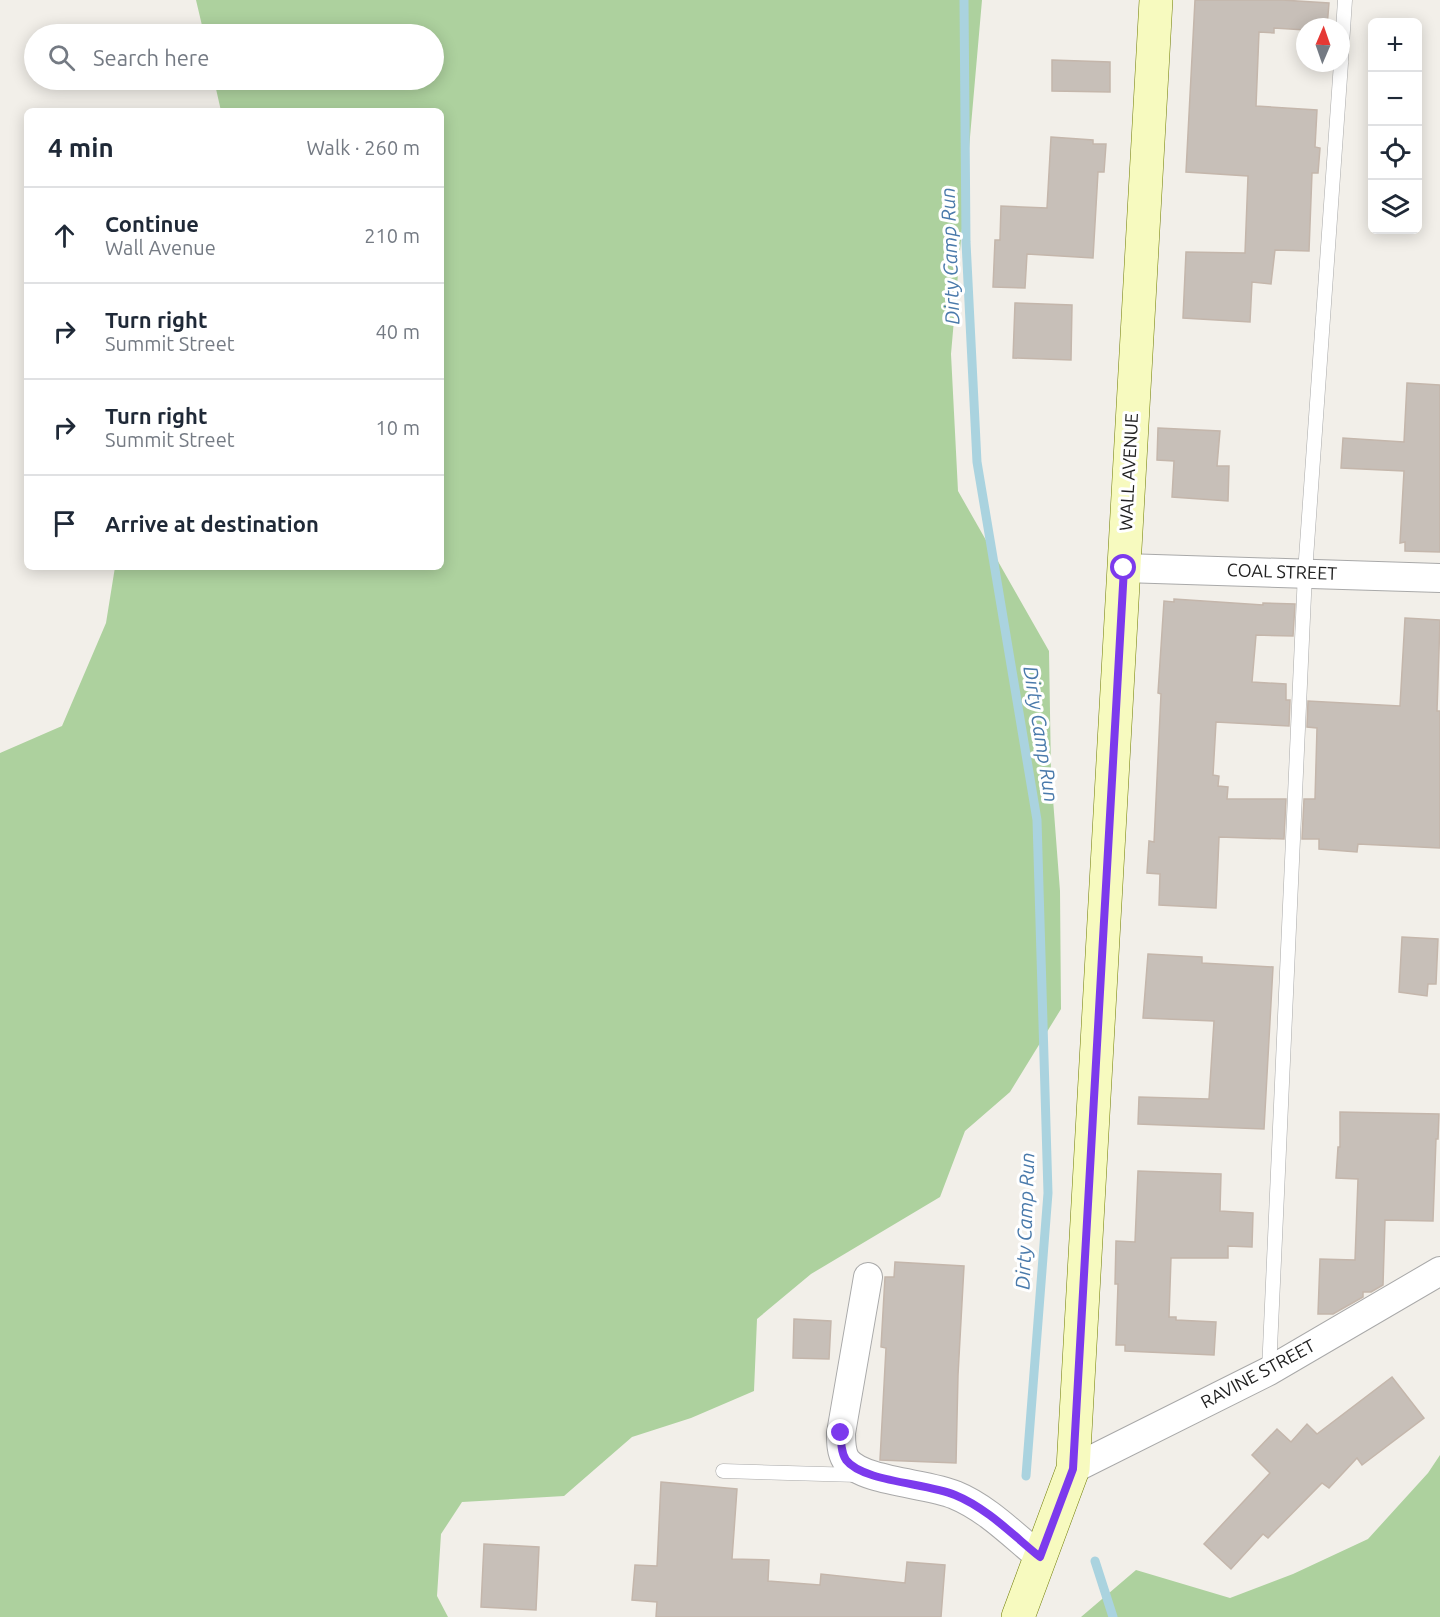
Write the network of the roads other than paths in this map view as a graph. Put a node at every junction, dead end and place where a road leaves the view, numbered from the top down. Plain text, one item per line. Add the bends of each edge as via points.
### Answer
1 (1156, 0) edge
2 (1345, 0) edge
3 (1344, 18) edge
4 (1340, 72) edge
5 (1124, 568) junction
6 (1305, 573) junction
7 (1440, 578) edge
8 (1440, 1271) edge
9 (868, 1277) dead end
10 (1269, 1371) junction
11 (1073, 1469) junction
12 (723, 1471) dead end
13 (871, 1475) junction
14 (1040, 1557) junction
15 (1018, 1617) edge

1 - 5 street, WALL AVENUE
2 - 3 lane
4 - 6 lane
5 - 6 street, COAL STREET
5 - 11 street, WALL AVENUE
6 - 7 street, COAL STREET
6 - 10 lane
8 - 10 street, RAVINE STREET
9 - 13 street via 841,1433 846,1460
10 - 11 street, RAVINE STREET
11 - 14 street, WALL AVENUE
12 - 13 lane
13 - 14 street via 955,1495 984,1511
14 - 15 street, WALL AVENUE

